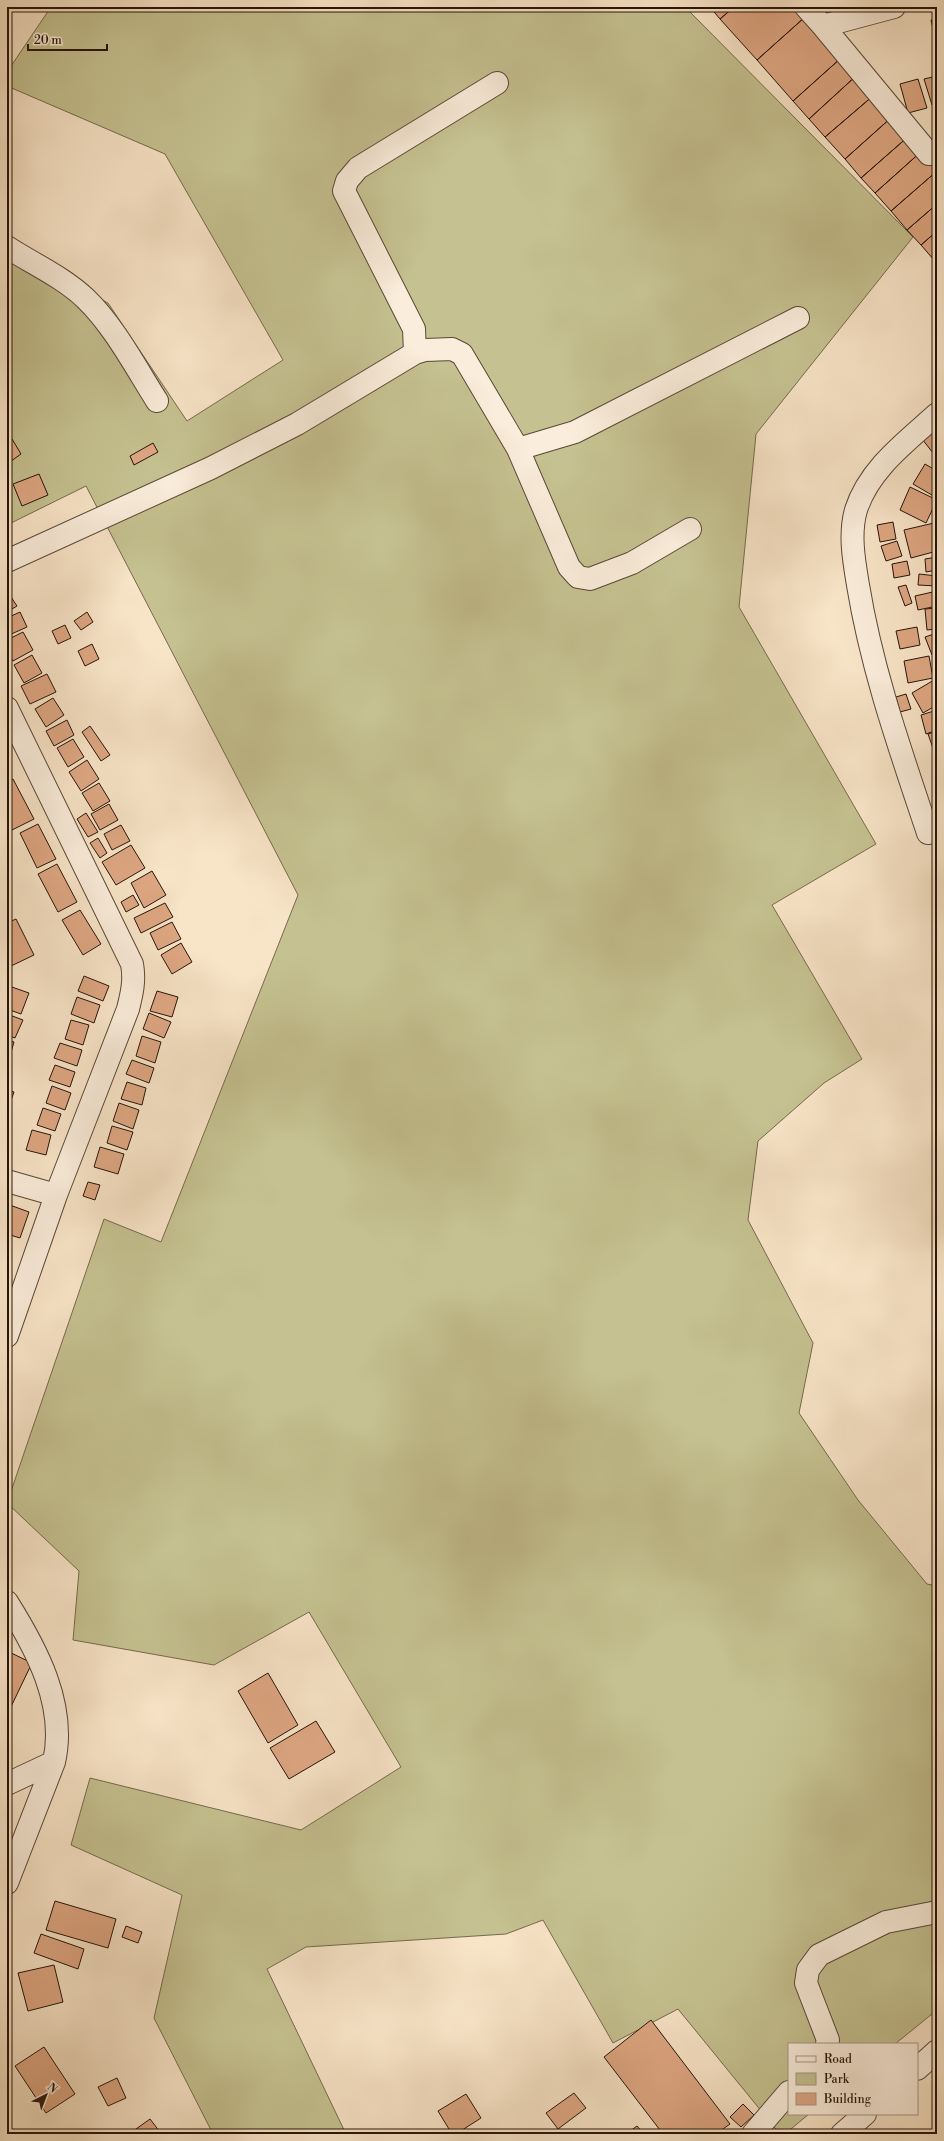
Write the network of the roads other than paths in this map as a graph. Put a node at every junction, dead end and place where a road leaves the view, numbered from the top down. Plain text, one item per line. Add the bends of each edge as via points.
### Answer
1 (806, 7) edge
2 (894, 7) edge
3 (823, 26) junction
4 (497, 83) dead end
5 (934, 157) edge
6 (7, 247) edge
7 (798, 318) dead end
8 (415, 354) junction
9 (157, 401) dead end
10 (937, 414) edge
11 (518, 449) junction
12 (690, 529) dead end
13 (7, 561) edge
14 (9, 720) edge
15 (928, 834) dead end
16 (7, 1181) edge
17 (56, 1195) junction
18 (7, 1336) edge
19 (7, 1602) edge
20 (54, 1762) junction
21 (7, 1784) edge
22 (7, 1883) edge
23 (937, 1912) edge
24 (828, 2043) edge
25 (937, 2051) edge
26 (918, 2068) edge
27 (788, 2093) edge
28 (864, 2115) edge
29 (753, 2134) edge
30 (842, 2134) edge

1 - 3 street
2 - 3 street
3 - 5 street
4 - 8 street via 358,168 347,181 344,191 414,330
6 - 9 street via 67,284 86,299 112,332
7 - 11 street via 576,432
8 - 11 street via 425,350 452,349 462,354
8 - 13 street via 297,424 211,468
10 - 15 street via 894,452 878,470 856,510 853,526 854,556 864,620 884,700
11 - 12 street via 554,536 569,567 578,577 590,579 632,563
14 - 17 street via 132,964 134,975 128,1009
16 - 17 street
17 - 18 street
19 - 20 street via 36,1651 51,1692 58,1743
20 - 21 street
20 - 22 street
23 - 24 street via 886,1922 819,1955 808,1970 806,1983
25 - 26 street
27 - 29 street
28 - 30 street

